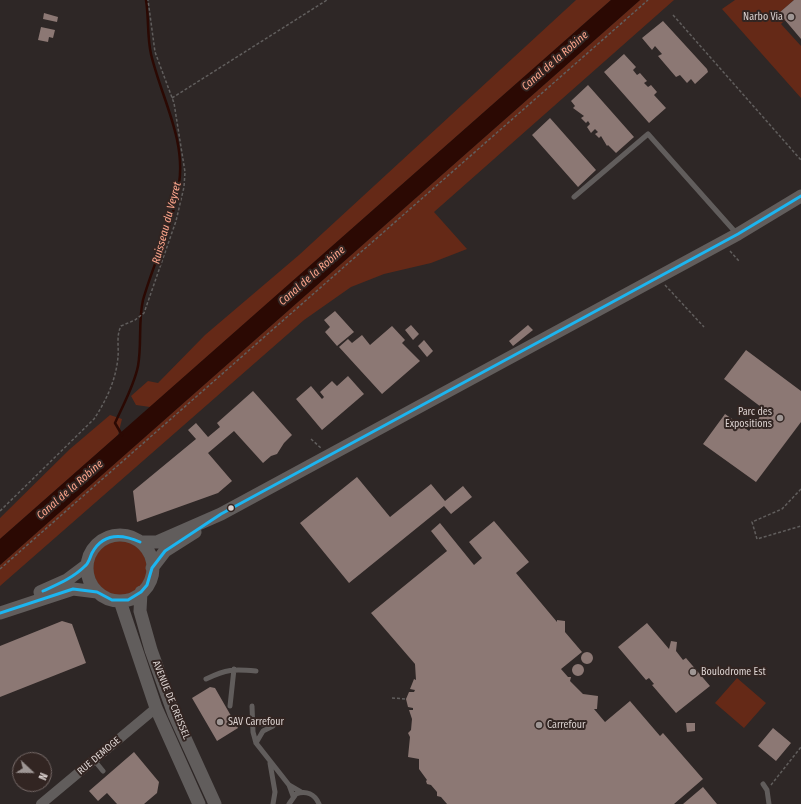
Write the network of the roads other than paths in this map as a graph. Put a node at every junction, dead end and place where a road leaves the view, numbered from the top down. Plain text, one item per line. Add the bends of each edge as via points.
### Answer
1 (801, 196) edge
2 (574, 197) dead end
3 (738, 234) junction
4 (221, 514) junction
5 (140, 542) junction
6 (87, 566) junction
7 (152, 568) junction
8 (97, 592) junction
9 (142, 592) junction
10 (120, 601) junction
11 (0, 612) edge
12 (234, 669) junction
13 (256, 671) dead end
14 (206, 679) dead end
15 (230, 706) dead end
16 (252, 706) dead end
17 (156, 708) junction
18 (252, 722) junction
19 (256, 744) junction
20 (94, 760) junction
21 (269, 760) junction
22 (103, 771) dead end
23 (763, 784) dead end
24 (289, 785) junction
25 (301, 792) junction
26 (293, 796) junction
27 (41, 804) edge
28 (199, 804) edge
29 (215, 804) edge
30 (273, 804) edge
31 (289, 804) edge
32 (318, 804) edge
33 (769, 804) edge

1 - 3 street
2 - 3 lane via 648,134
3 - 4 street
4 - 5 street via 157,542
4 - 7 street via 165,551
5 - 6 street via 121,535 102,540 94,547
5 - 7 street via 151,558
6 - 8 street via 88,575
6 - 11 street via 67,580
7 - 9 street via 151,577
8 - 10 street
8 - 11 street via 73,589
9 - 10 street via 128,600
9 - 29 street, AVENUE DE CREISSEL via 140,611 151,650 174,714
10 - 17 street, AVENUE DE CREISSEL
12 - 13 lane
12 - 14 lane
12 - 15 lane
16 - 18 lane
17 - 20 street, RUE DEMOGE
17 - 28 street, AVENUE DE CREISSEL
18 - 19 lane
18 - 19 lane via 273,726 263,731
19 - 21 lane
20 - 22 lane
20 - 27 street, RUE DEMOGE
21 - 24 lane
21 - 30 lane via 275,792
23 - 33 lane via 767,790
24 - 25 lane
24 - 26 lane
25 - 26 lane
25 - 32 lane via 313,795
26 - 31 lane

